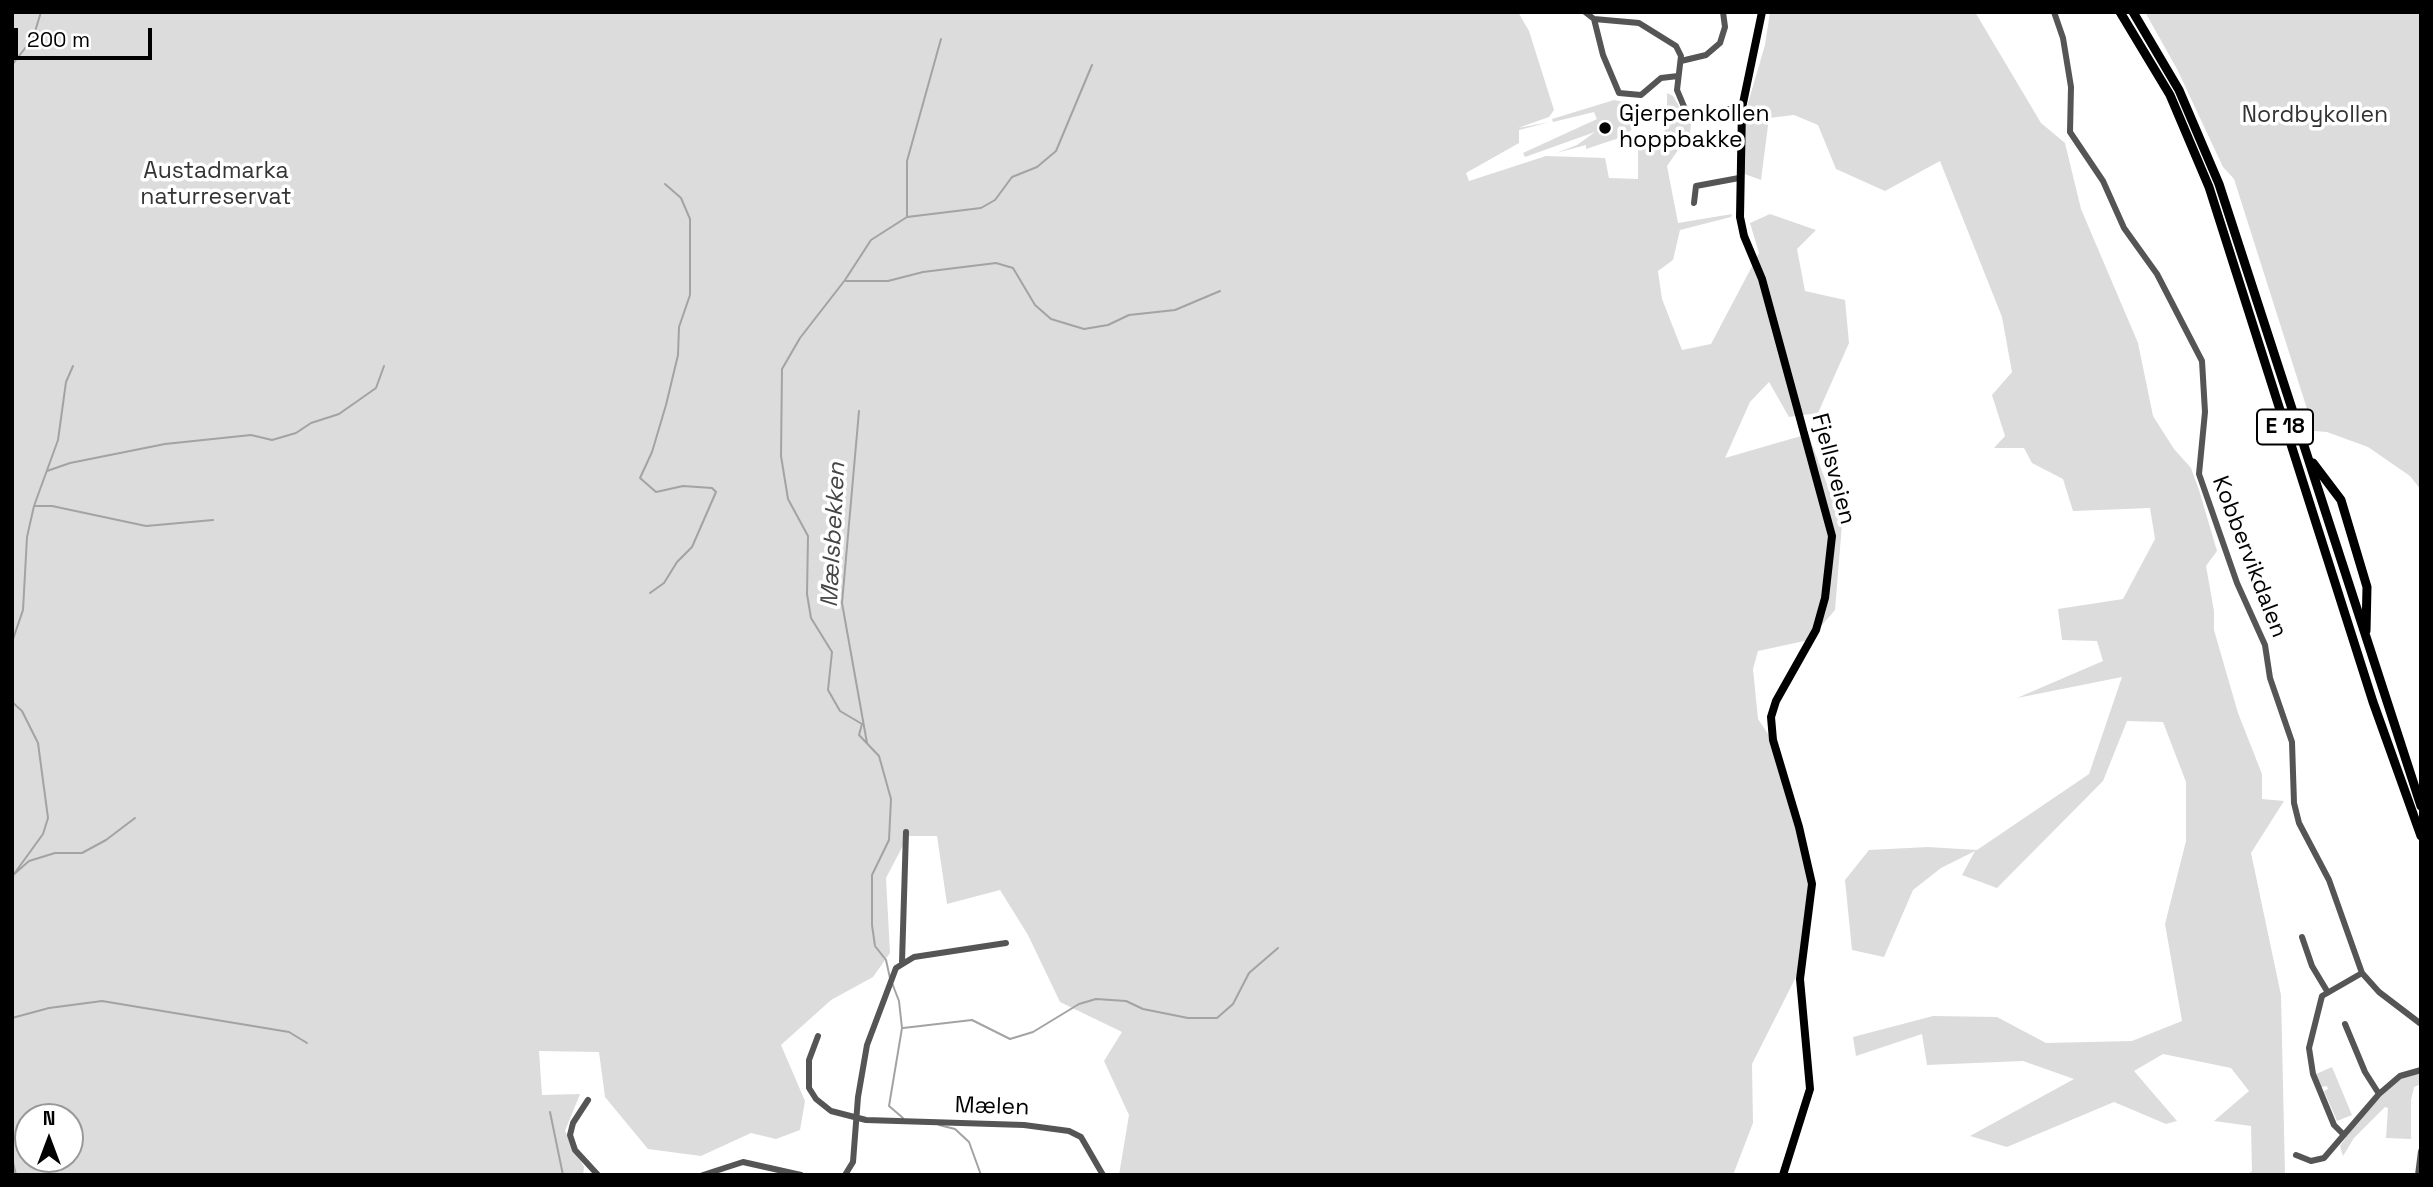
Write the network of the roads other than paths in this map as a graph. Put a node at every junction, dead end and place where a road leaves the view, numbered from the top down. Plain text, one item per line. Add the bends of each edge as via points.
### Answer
1 (1585, 12) edge
2 (1723, 12) edge
3 (1762, 12) edge
4 (2054, 12) edge
5 (2120, 12) edge
6 (2133, 12) edge
7 (1627, 16) edge
8 (1594, 19) junction
9 (1681, 61) junction
10 (1678, 76) junction
11 (1742, 108) junction
12 (1739, 178) junction
13 (1694, 203) dead end
14 (2297, 426) junction
15 (2371, 658) junction
16 (2421, 806) edge
17 (906, 832) dead end
18 (2421, 836) edge
19 (2302, 937) dead end
20 (1006, 943) dead end
21 (902, 962) junction
22 (2362, 973) junction
23 (2327, 991) junction
24 (2345, 1024) dead end
25 (2421, 1024) edge
26 (818, 1035) dead end
27 (2421, 1070) edge
28 (2379, 1094) junction
29 (588, 1100) dead end
30 (856, 1119) junction
31 (2344, 1135) junction
32 (2421, 1151) edge
33 (2296, 1155) dead end
34 (598, 1175) edge
35 (703, 1175) edge
36 (802, 1175) edge
37 (845, 1175) edge
38 (1103, 1175) edge
39 (1783, 1175) edge
40 (2418, 1175) edge

1 - 8 street
2 - 9 street via 1720,43 1706,55
3 - 11 main road, Fjellsveien
4 - 22 street, Kobbervikdalen via 2071,87 2070,132 2104,181 2124,228 2157,274 2202,361 2205,412 2199,474 2237,583 2265,645 2270,678 2292,742 2297,818 2329,880
5 - 18 highway, E 18 via 2170,95 2208,187 2373,702
6 - 14 highway, E 18 via 2179,90 2205,146
7 - 8 street
7 - 9 street via 1672,43
8 - 10 street via 1619,93 1641,95 1661,78
9 - 10 street
10 - 11 street via 1678,97 1689,111
11 - 12 main road, Fjellsveien
12 - 13 street via 1696,186
12 - 39 main road, Fjellsveien via 1742,227 1762,279 1832,536 1825,598 1816,630 1771,717 1773,740 1812,884 1800,969 1810,1089
14 - 15 highway, E 18
14 - 15 highway via 2315,469 2341,500 2367,587 2365,624
15 - 16 highway, E 18
17 - 21 street
19 - 23 street
20 - 21 street
21 - 30 street via 888,985 867,1045
22 - 23 street
22 - 25 street, Kobbervikdalen
23 - 31 street via 2315,1018 2310,1059 2332,1120
24 - 28 street
26 - 30 street via 809,1060 810,1091 831,1111
27 - 28 street via 2400,1076
28 - 31 street
29 - 34 street via 570,1135 575,1150
30 - 37 street via 853,1162
30 - 38 street, Mælen via 1069,1131 1081,1137
31 - 33 street via 2321,1159 2311,1161
32 - 40 street
35 - 36 street via 743,1162

